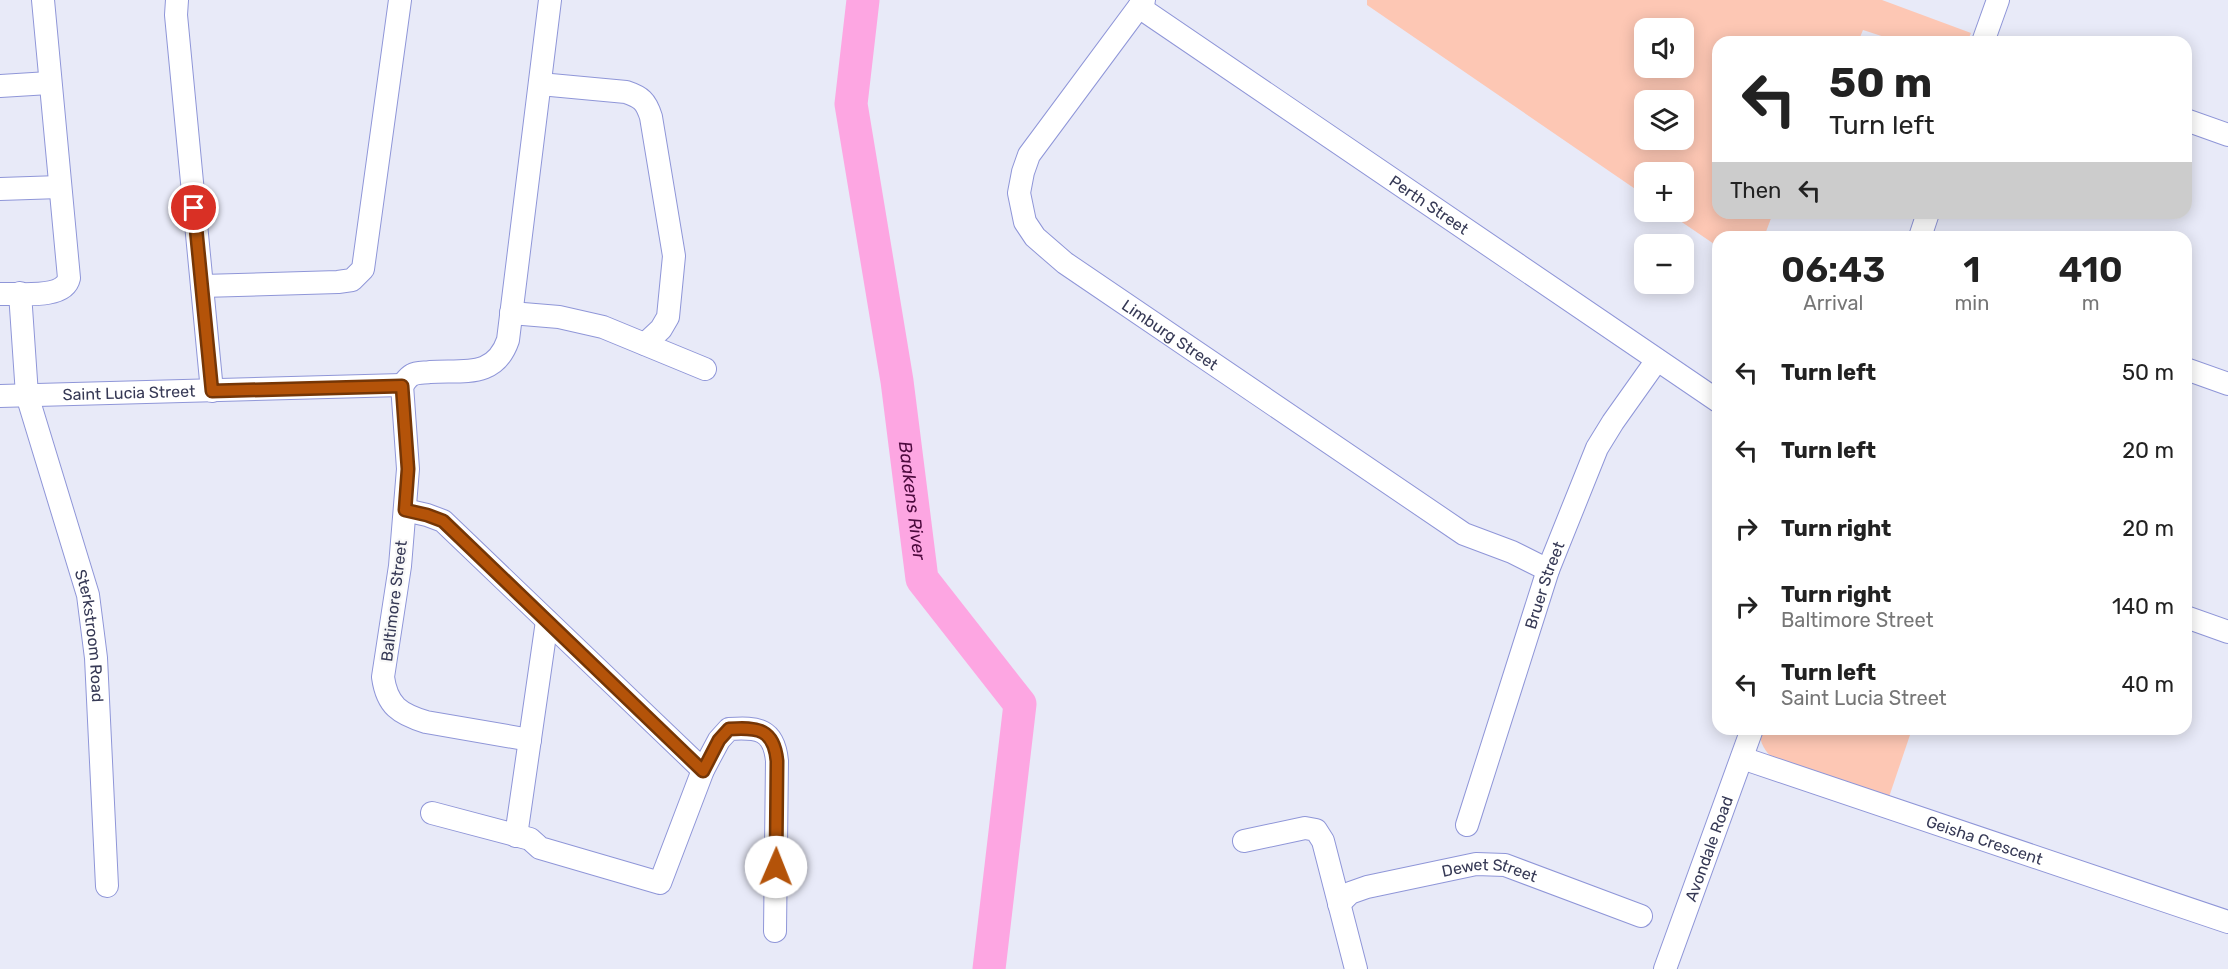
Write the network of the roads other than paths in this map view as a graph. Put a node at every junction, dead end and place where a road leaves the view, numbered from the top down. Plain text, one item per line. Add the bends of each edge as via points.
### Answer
1 (43, 0) edge
2 (177, 0) edge
3 (400, 0) edge
4 (550, 0) edge
5 (1998, 0) edge
6 (1142, 3) edge
7 (1985, 36) edge
8 (49, 83) junction
9 (540, 84) junction
10 (0, 86) edge
11 (2192, 122) edge
12 (2228, 135) edge
13 (60, 187) junction
14 (0, 189) edge
15 (202, 286) junction
16 (10, 294) edge
17 (511, 313) junction
18 (645, 344) junction
19 (1657, 360) junction
20 (705, 369) dead end
21 (2192, 371) edge
22 (2228, 384) edge
23 (402, 386) junction
24 (212, 391) junction
25 (27, 395) junction
26 (0, 396) edge
27 (1712, 398) edge
28 (405, 510) junction
29 (1548, 570) junction
30 (2192, 619) edge
31 (548, 621) junction
32 (2228, 632) edge
33 (1750, 735) edge
34 (530, 740) junction
35 (1742, 758) junction
36 (703, 771) junction
37 (432, 813) dead end
38 (1467, 825) dead end
39 (516, 836) junction
40 (1244, 841) dead end
41 (107, 886) dead end
42 (1339, 904) junction
43 (1641, 916) dead end
44 (2228, 922) edge
45 (775, 931) dead end
46 (1356, 969) edge
47 (1665, 969) edge

1 - 8 street
2 - 15 street
3 - 15 street via 363,269 352,280 338,282
4 - 9 street
5 - 7 street
6 - 19 street, Perth Street
6 - 29 street, Limburg Street via 1029,155 1019,194 1025,222 1035,237 1065,263 1464,534
8 - 10 street
8 - 13 street
9 - 17 street
9 - 18 street via 626,92 646,103 674,256 668,317
11 - 12 street
13 - 14 street
13 - 16 street via 68,284 52,293
15 - 24 street
16 - 25 street, Sterkstroom Road
17 - 18 street via 582,321
17 - 23 street via 508,340 492,366 411,375
18 - 20 street
19 - 27 street, Perth Street
19 - 29 street, Bruer Street via 1597,448
21 - 22 street
23 - 24 street, Saint Lucia Street
23 - 28 street, Baltimore Street via 408,469
24 - 25 street, Saint Lucia Street
25 - 26 street, Saint Lucia Street
25 - 41 street, Sterkstroom Road via 88,595 96,658
28 - 31 street via 443,521
28 - 34 street, Baltimore Street via 383,677 389,700 426,722
29 - 38 street, Bruer Street
30 - 32 street
31 - 34 street
31 - 36 street
33 - 35 street, Avondale Road
34 - 39 street
35 - 44 street, Geisha Crescent
35 - 47 street, Avondale Road
36 - 39 street via 660,883 540,848 530,839
36 - 45 street via 729,729 761,731 776,746
37 - 39 street
40 - 42 street via 1305,828 1316,830 1323,841
42 - 43 street, Dewet Street via 1350,893 1367,887 1476,864 1495,864
42 - 46 street

